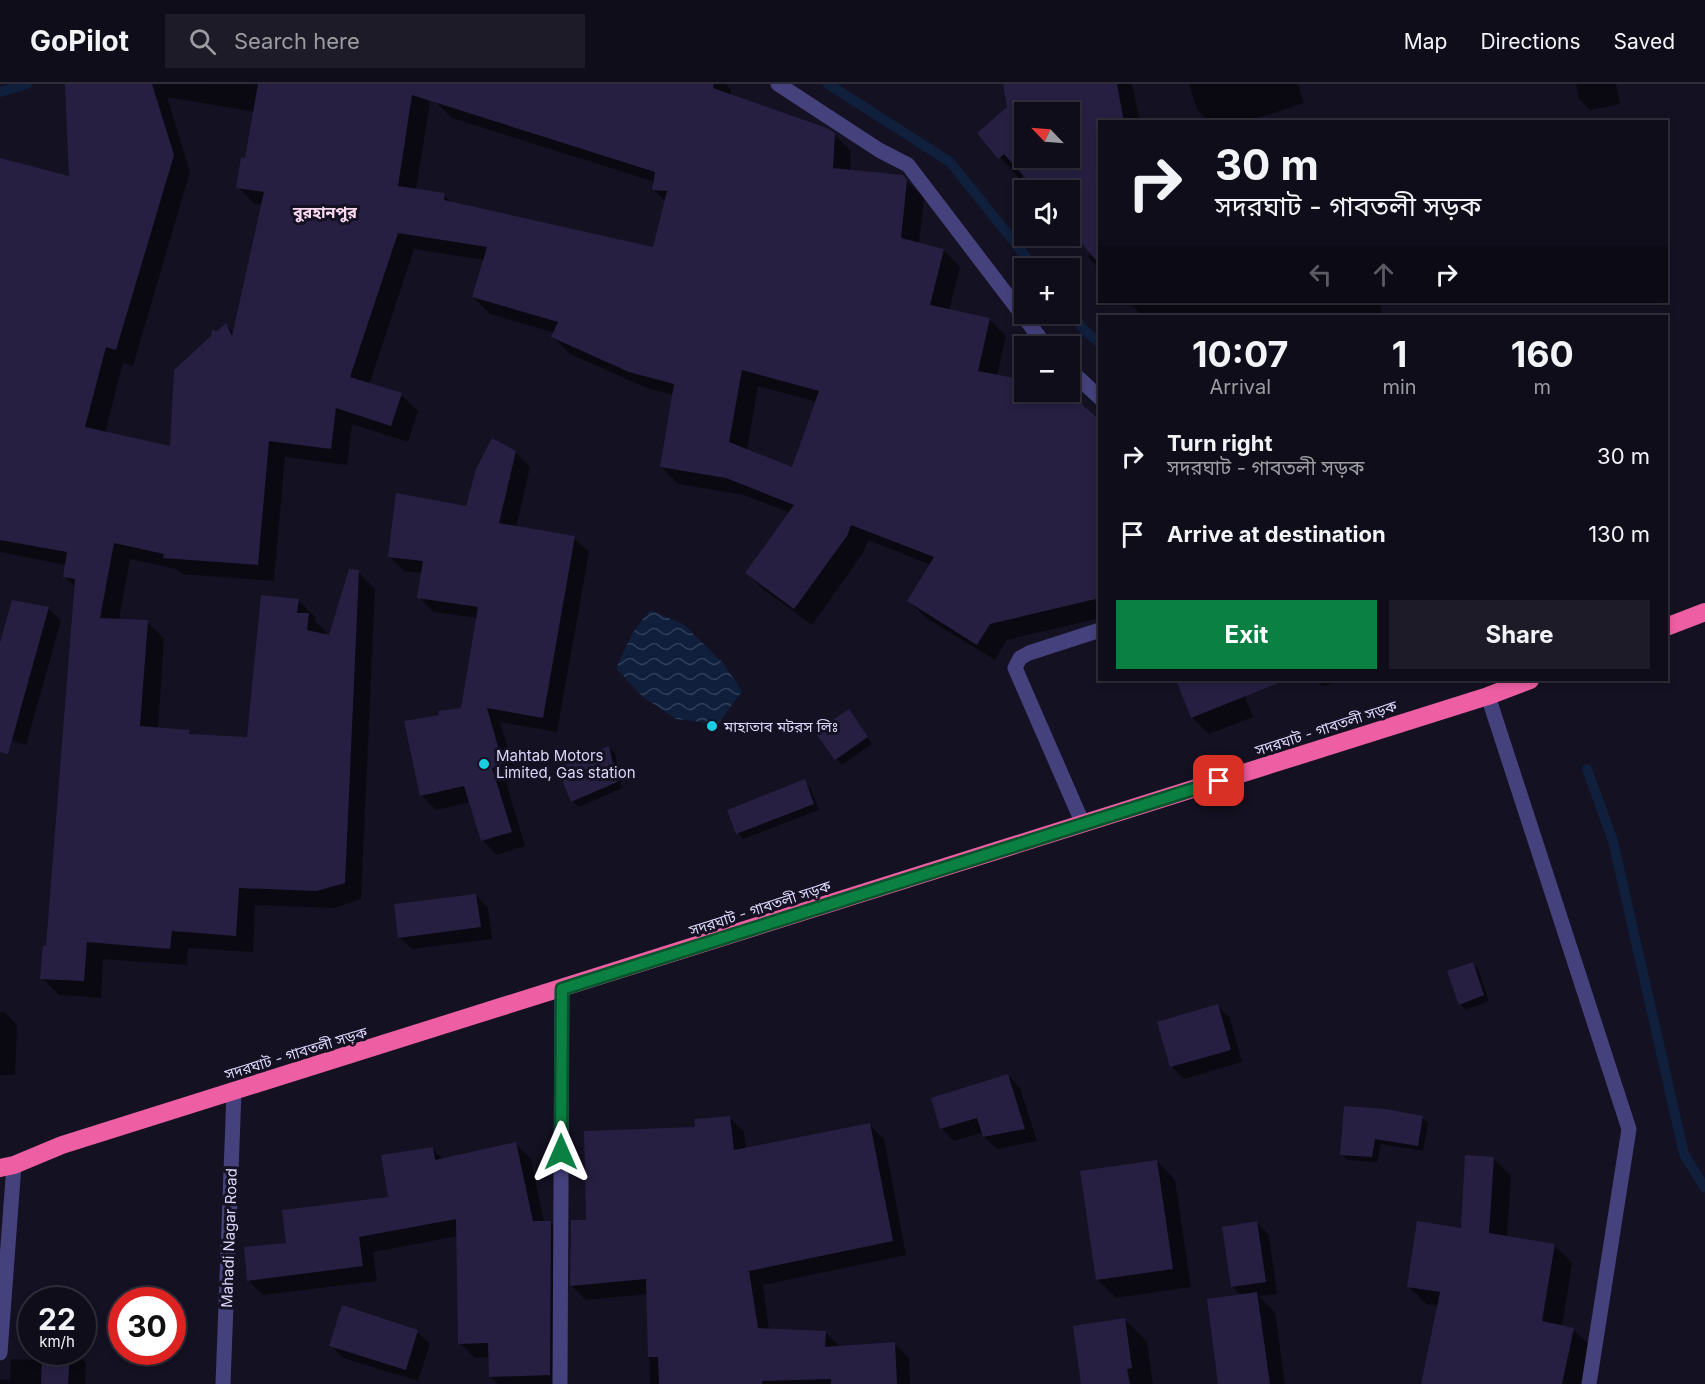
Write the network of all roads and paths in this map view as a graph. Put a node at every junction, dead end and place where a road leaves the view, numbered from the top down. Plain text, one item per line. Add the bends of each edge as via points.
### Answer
1 (778, 84) edge
2 (1038, 336) edge
3 (1080, 379) edge
4 (1098, 396) edge
5 (1705, 612) edge
6 (1668, 626) edge
7 (1098, 631) edge
8 (1527, 681) edge
9 (1488, 696) junction
10 (1083, 824) junction
11 (562, 989) junction
12 (234, 1092) junction
13 (7, 1167) edge
14 (0, 1353) edge
15 (223, 1384) edge
16 (560, 1384) edge
17 (1589, 1384) edge

1 - 2 street via 908,165
3 - 4 street
5 - 6 highway
7 - 10 street via 1029,653 1020,658 1016,668
8 - 9 highway, সদরঘাট - গাবতলী সড়ক
9 - 10 highway, সদরঘাট - গাবতলী সড়ক
9 - 17 street via 1629,1130
10 - 11 highway, সদরঘাট - গাবতলী সড়ক
11 - 12 highway, সদরঘাট - গাবতলী সড়ক
11 - 16 street
12 - 13 highway, সদরঘাট - গাবতলী সড়ক via 62,1145
12 - 15 street, Mahadi Nagar Road
13 - 14 street

